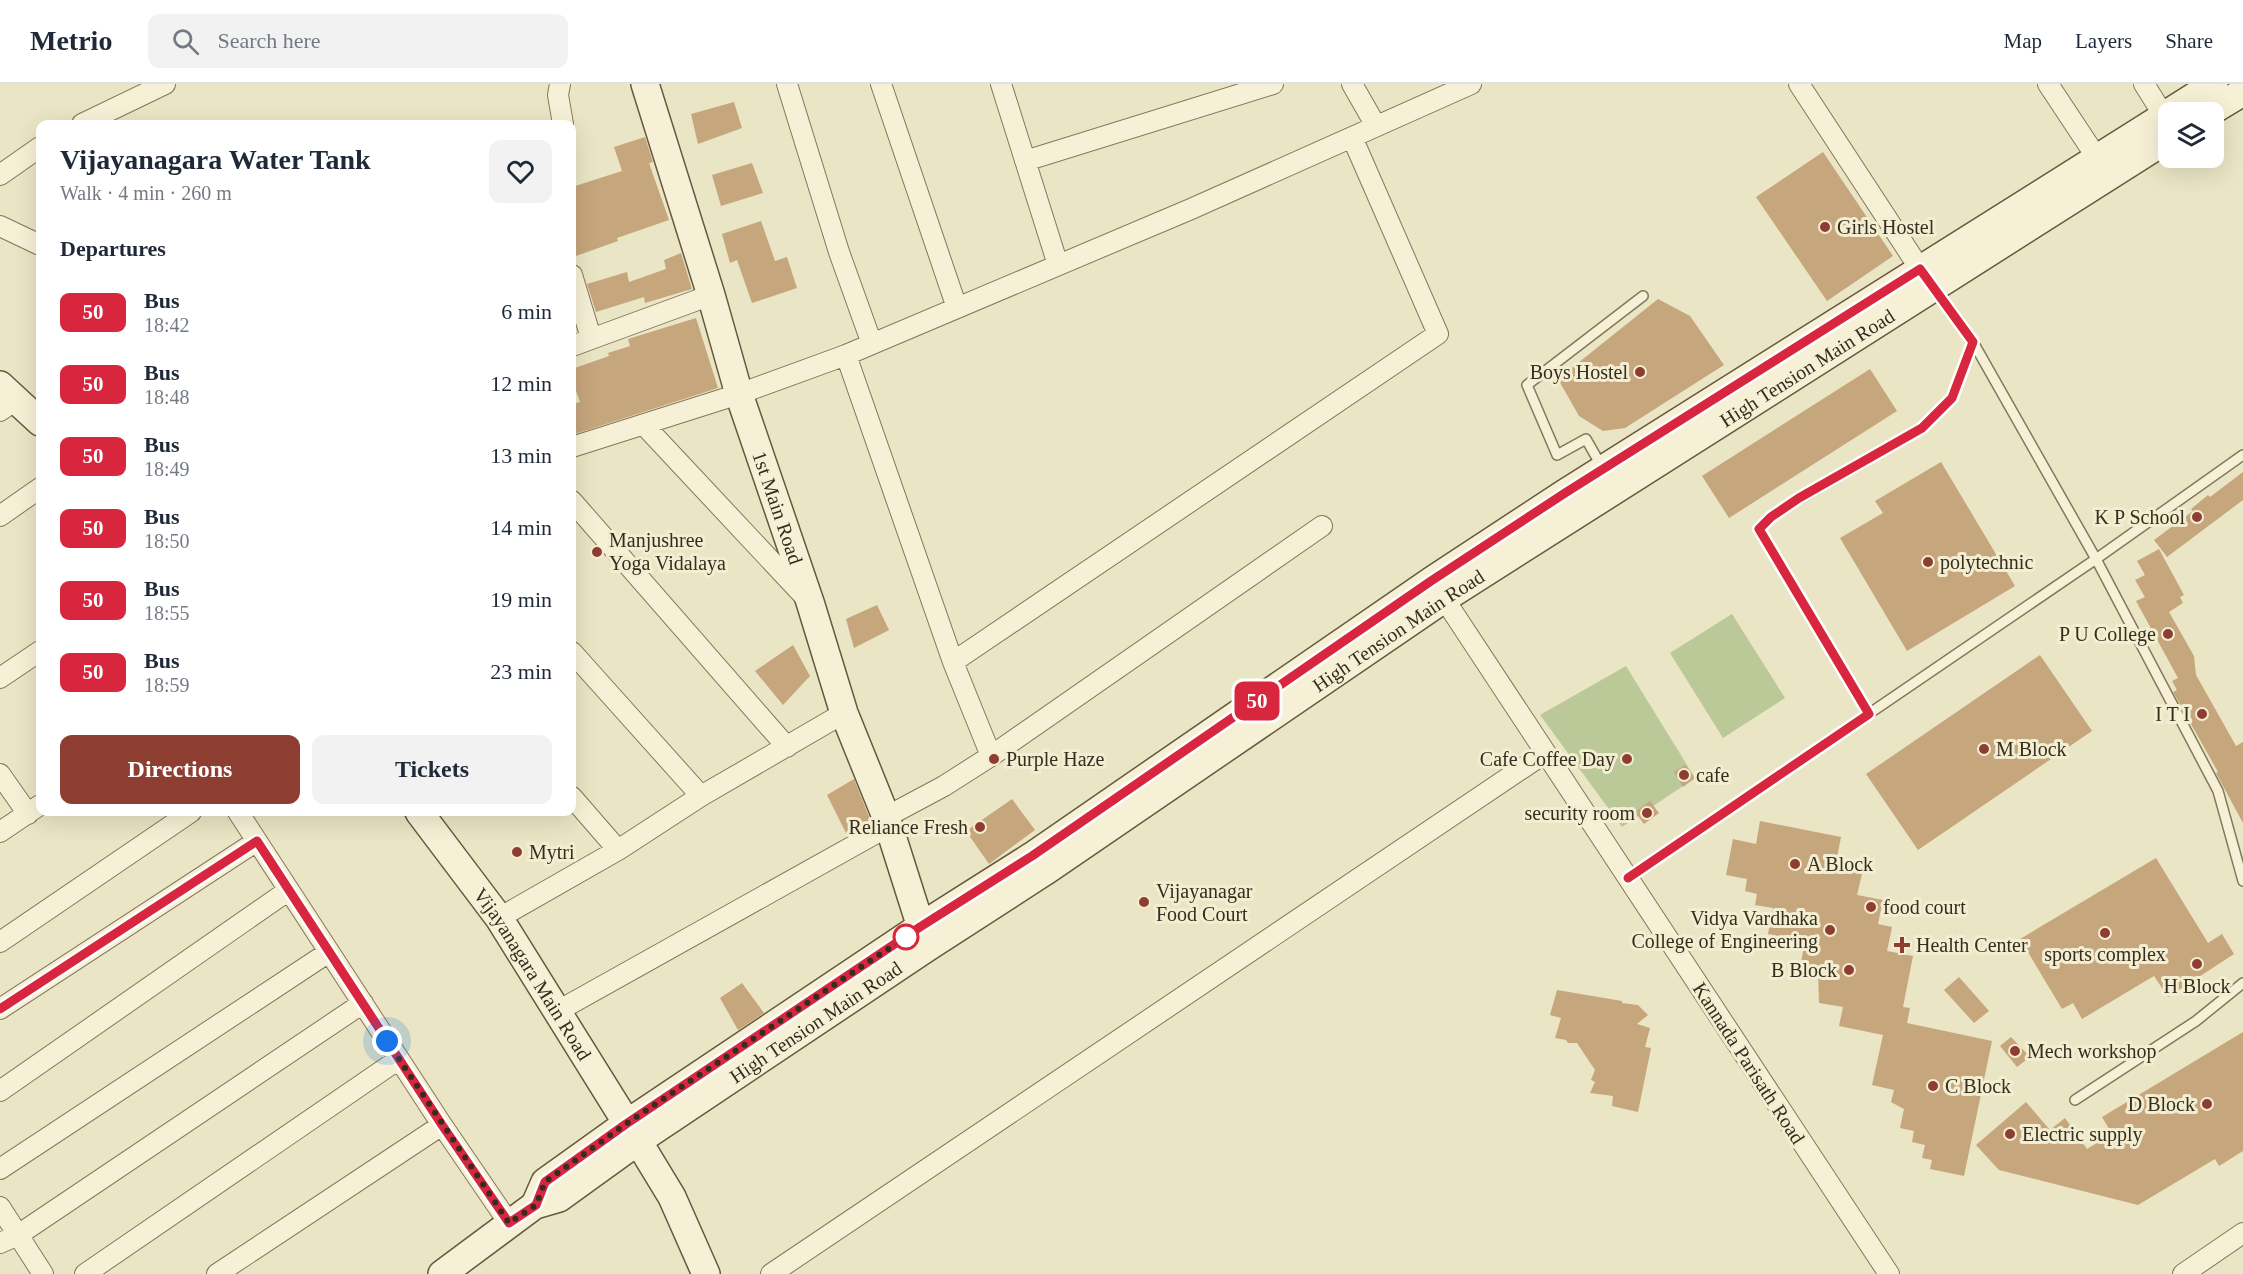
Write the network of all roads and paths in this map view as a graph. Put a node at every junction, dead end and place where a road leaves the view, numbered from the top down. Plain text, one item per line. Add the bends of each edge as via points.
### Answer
1 (165, 84) edge
2 (560, 84) edge
3 (645, 84) edge
4 (787, 84) edge
5 (881, 84) edge
6 (1001, 84) edge
7 (1273, 84) edge
8 (1352, 84) edge
9 (1471, 84) edge
10 (1798, 84) edge
11 (2048, 84) edge
12 (2144, 84) edge
13 (2214, 84) edge
14 (2243, 92) edge
15 (2191, 102) edge
16 (2224, 104) edge
17 (2158, 105) edge
18 (90, 120) edge
19 (562, 120) edge
20 (2158, 125) edge
21 (1376, 126) junction
22 (2158, 127) edge
23 (1352, 137) junction
24 (36, 150) edge
25 (2097, 158) junction
26 (1025, 161) junction
27 (0, 175) edge
28 (0, 226) edge
29 (36, 243) edge
30 (1059, 265) junction
31 (1927, 278) junction
32 (576, 288) edge
33 (711, 295) junction
34 (1643, 297) dead end
35 (957, 308) junction
36 (591, 338) junction
37 (1973, 342) junction
38 (576, 344) edge
39 (872, 344) junction
40 (846, 355) junction
41 (739, 394) junction
42 (5, 398) edge
43 (36, 419) edge
44 (644, 425) junction
45 (576, 446) edge
46 (2243, 455) edge
47 (1603, 469) junction
48 (36, 491) edge
49 (576, 506) edge
50 (0, 516) edge
51 (1322, 526) dead end
52 (2096, 559) junction
53 (1438, 589) junction
54 (810, 602) junction
55 (36, 654) edge
56 (576, 656) edge
57 (953, 662) junction
58 (0, 678) edge
59 (844, 713) junction
60 (1869, 714) junction
61 (787, 747) junction
62 (1545, 753) junction
63 (991, 756) junction
64 (0, 774) edge
65 (701, 796) junction
66 (576, 802) edge
67 (34, 809) edge
68 (185, 816) edge
69 (241, 816) edge
70 (422, 816) edge
71 (887, 821) junction
72 (0, 832) edge
73 (257, 841) junction
74 (618, 850) junction
75 (1628, 878) junction
76 (2243, 880) edge
77 (289, 890) junction
78 (499, 918) junction
79 (924, 937) junction
80 (0, 942) edge
81 (329, 952) junction
82 (2243, 984) edge
83 (363, 1004) junction
84 (0, 1009) edge
85 (556, 1012) junction
86 (399, 1059) junction
87 (0, 1090) edge
88 (2075, 1100) dead end
89 (442, 1125) junction
90 (632, 1132) junction
91 (0, 1169) edge
92 (0, 1207) edge
93 (509, 1223) junction
94 (2243, 1233) edge
95 (18, 1235) junction
96 (0, 1243) edge
97 (42, 1274) edge
98 (85, 1274) edge
99 (217, 1274) edge
100 (442, 1274) edge
101 (706, 1274) edge
102 (771, 1274) edge
103 (1889, 1274) edge
104 (2183, 1274) edge

1 - 18 street
2 - 19 street
3 - 33 main road, 1st Main Road
4 - 39 street
5 - 35 street
6 - 26 street
7 - 26 street
8 - 21 street
9 - 21 street
10 - 31 street
11 - 25 street
12 - 17 street
13 - 15 main road
14 - 16 main road
20 - 25 main road
21 - 23 street
22 - 31 main road, High Tension Main Road
23 - 30 street
23 - 57 street via 1438,334
24 - 27 street
25 - 31 main road
26 - 30 street
28 - 29 street
30 - 35 street
31 - 37 lane
31 - 47 main road
31 - 53 main road, High Tension Main Road
32 - 36 street
33 - 36 street
33 - 41 main road, 1st Main Road
34 - 47 lane via 1527,385 1557,455 1586,439
35 - 39 street
36 - 38 street
37 - 52 lane
37 - 60 lane via 1952,398 1922,428 1799,498 1759,529
39 - 40 street
40 - 41 street
40 - 57 street
41 - 44 street
41 - 54 main road, 1st Main Road
42 - 43 main road
44 - 45 street
44 - 54 street
46 - 52 lane
47 - 53 main road
48 - 50 street
49 - 61 street
51 - 63 street
52 - 60 lane
52 - 76 lane via 2218,791
53 - 62 street, Kannada Parisath Road
53 - 79 main road via 1042,850
54 - 59 main road, 1st Main Road
55 - 58 street
56 - 65 street
57 - 63 street
59 - 61 street
59 - 71 main road, 1st Main Road
60 - 75 lane
61 - 65 street
62 - 75 street, Kannada Parisath Road
62 - 102 street
63 - 71 street
64 - 67 street
65 - 74 street
66 - 74 street
67 - 72 street
68 - 80 street
69 - 73 street
70 - 78 main road, Vijayanagara Main Road
71 - 79 main road, 1st Main Road
71 - 85 street
73 - 77 street
73 - 84 street
74 - 78 street
75 - 103 street, Kannada Parisath Road
77 - 81 street
77 - 87 street
78 - 85 main road, Vijayanagara Main Road
79 - 90 main road
81 - 83 street
81 - 91 street
82 - 88 lane via 2196,1021
83 - 86 street
83 - 95 street
85 - 90 main road, Vijayanagara Main Road
86 - 89 street
86 - 98 street
89 - 93 street
89 - 99 street
90 - 93 main road via 559,1198 536,1205
90 - 101 main road, Vijayanagara Main Road via 672,1197
92 - 95 street
93 - 100 main road
94 - 104 street
95 - 96 street
95 - 97 street

